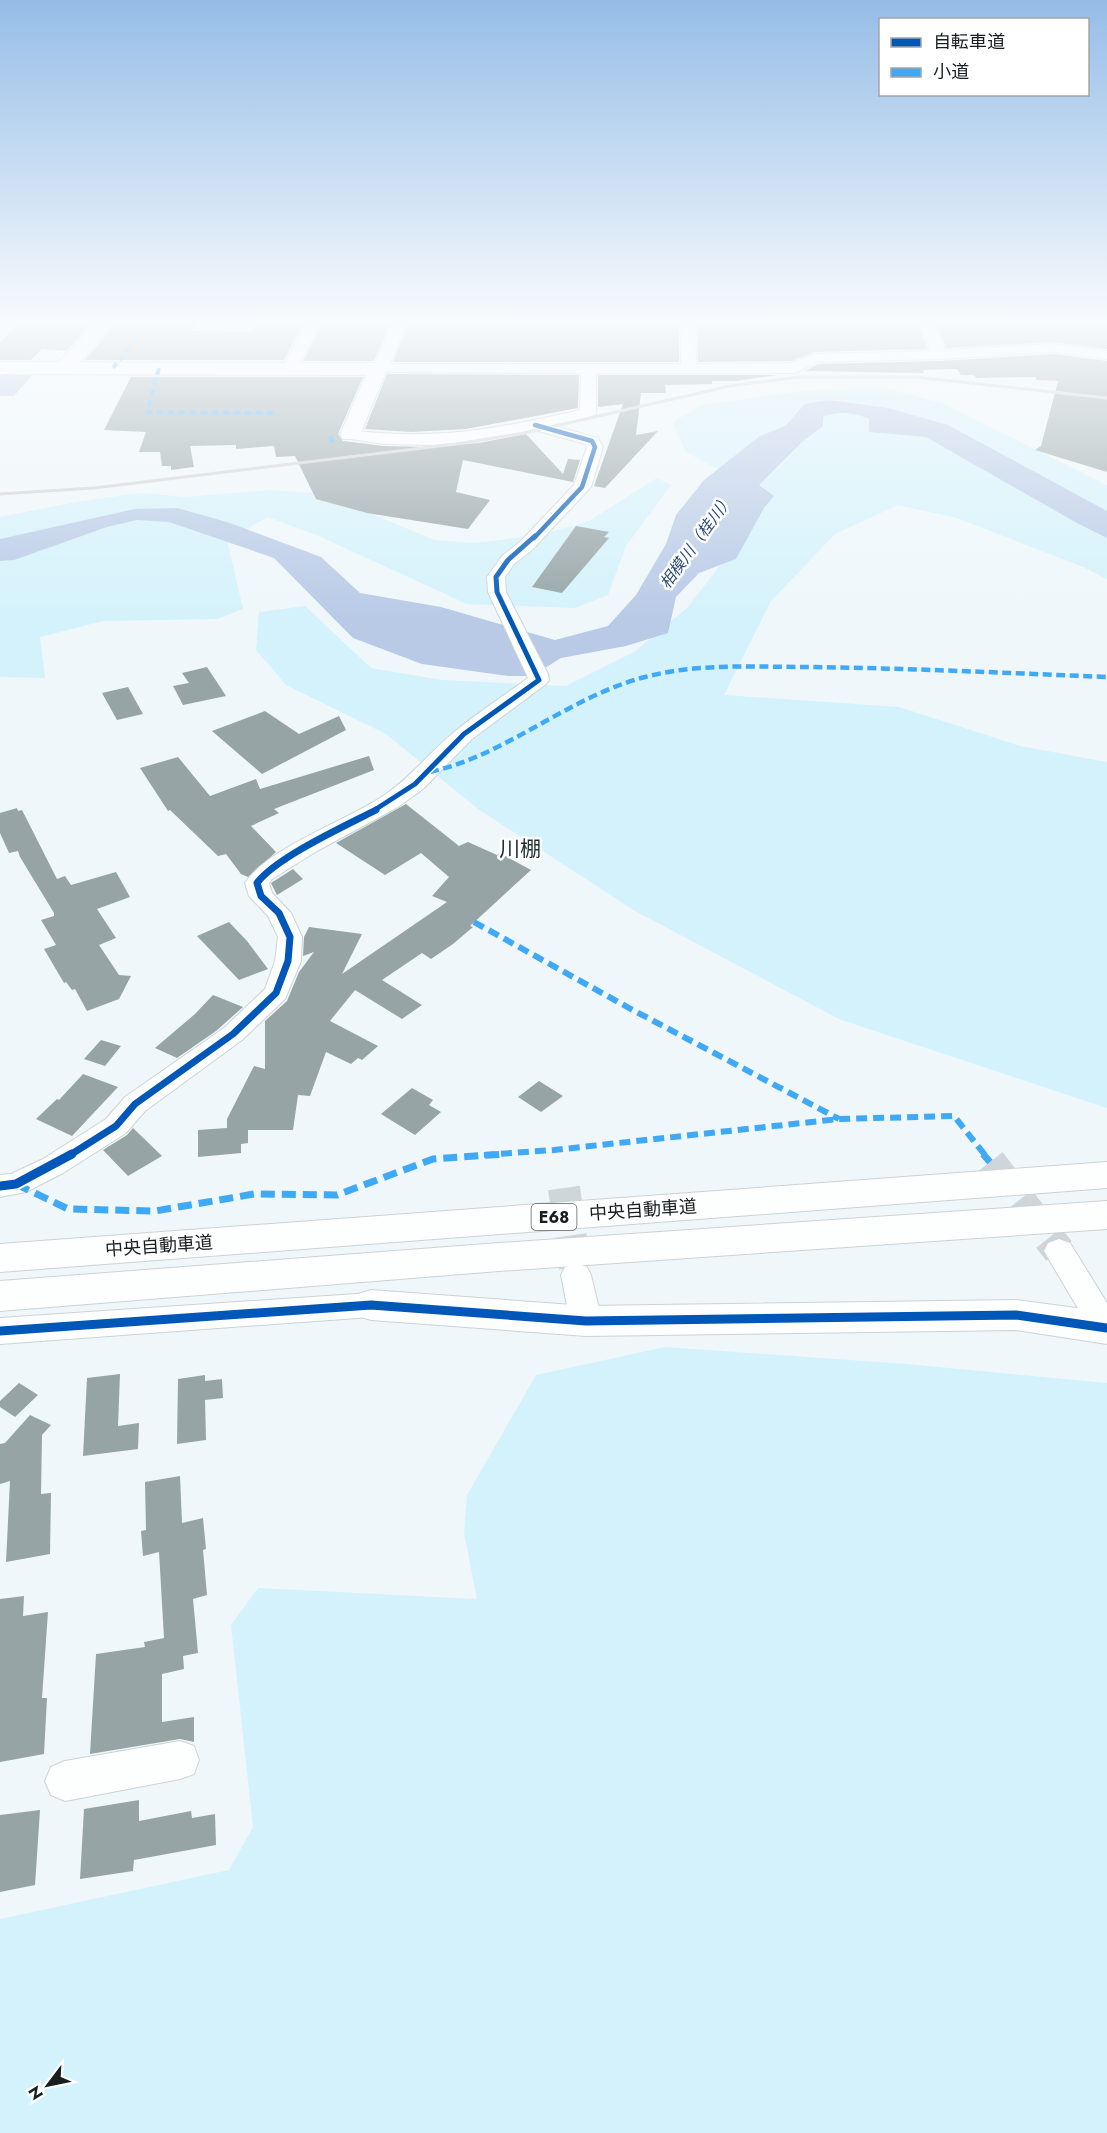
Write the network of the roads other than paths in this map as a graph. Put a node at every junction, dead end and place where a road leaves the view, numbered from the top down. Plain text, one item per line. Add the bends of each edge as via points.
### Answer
1 (357, 420) edge
2 (559, 420) edge
3 (535, 425) junction
4 (350, 435) joint
5 (1107, 1175) edge
6 (0, 1186) edge
7 (1107, 1215) edge
8 (1010, 1223) junction
9 (1107, 1226) edge
10 (1059, 1251) tunnel mouth
11 (0, 1258) edge
12 (576, 1275) tunnel mouth
13 (0, 1296) edge
14 (371, 1305) joint
15 (586, 1321) junction
16 (1106, 1328) edge
17 (0, 1331) edge
18 (180, 1760) dead end
19 (65, 1781) dead end

1 - 4 main road
2 - 3 street
3 - 4 street via 443,440
3 - 6 street via 592,441 595,447 582,487 508,560 496,577 497,591 538,674 536,683 464,734 415,784 378,810 264,874 257,883 261,896 279,914 290,937 288,961 276,993 232,1034 135,1104 116,1126 53,1167 16,1184
5 - 11 main road, 中央自動車道 / E68
7 - 8 main road, 中央自動車道 / E68
8 - 9 main road
8 - 13 main road, 中央自動車道 / E68
10 - 16 street
12 - 15 street
14 - 15 main road
14 - 17 street
15 - 16 main road via 1016,1315
18 - 19 street

